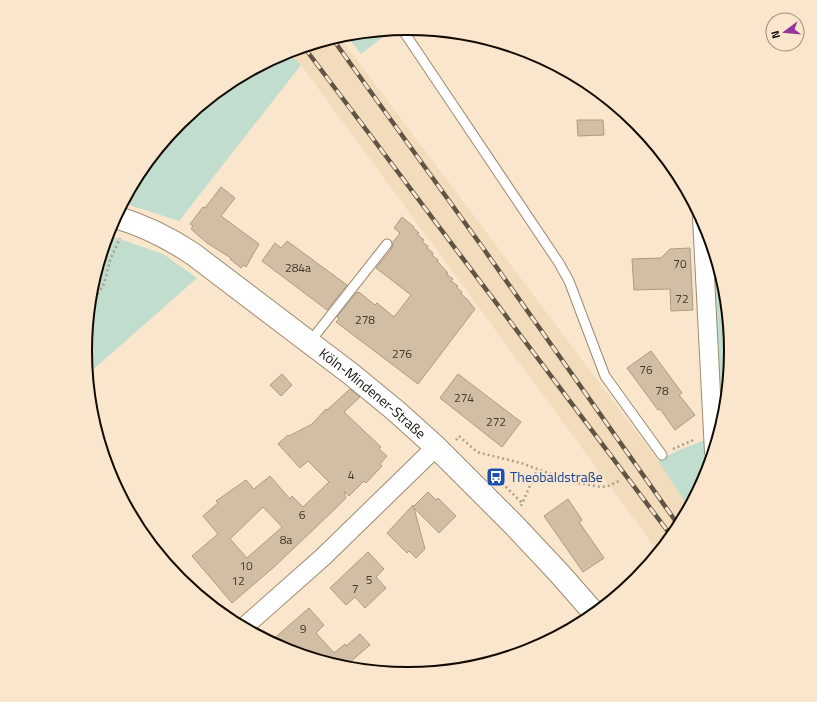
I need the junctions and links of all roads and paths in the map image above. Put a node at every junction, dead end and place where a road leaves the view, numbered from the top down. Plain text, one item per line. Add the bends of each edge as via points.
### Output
1 (406, 35) edge
2 (121, 219) edge
3 (120, 223) edge
4 (703, 237) edge
5 (387, 244) dead end
6 (98, 294) edge
7 (309, 343) junction
8 (712, 433) junction
9 (713, 438) edge
10 (436, 447) junction
11 (662, 455) joint
12 (537, 470) junction
13 (619, 481) dead end
14 (513, 524) junction
15 (591, 609) edge
16 (248, 624) edge

1 - 11 lane via 569,281 605,376
2 - 7 street, Köln-Mindener-Straße via 174,241
3 - 6 path via 104,284
4 - 8 street
5 - 7 lane
7 - 10 street, Köln-Mindener-Straße via 396,411
8 - 9 street
8 - 11 path
10 - 12 path via 453,444 459,436 478,452 521,463
10 - 14 street, Köln-Mindener-Straße
10 - 16 street via 323,556
12 - 13 path via 592,486 608,486
12 - 14 path
14 - 15 street, Köln-Mindener-Straße

